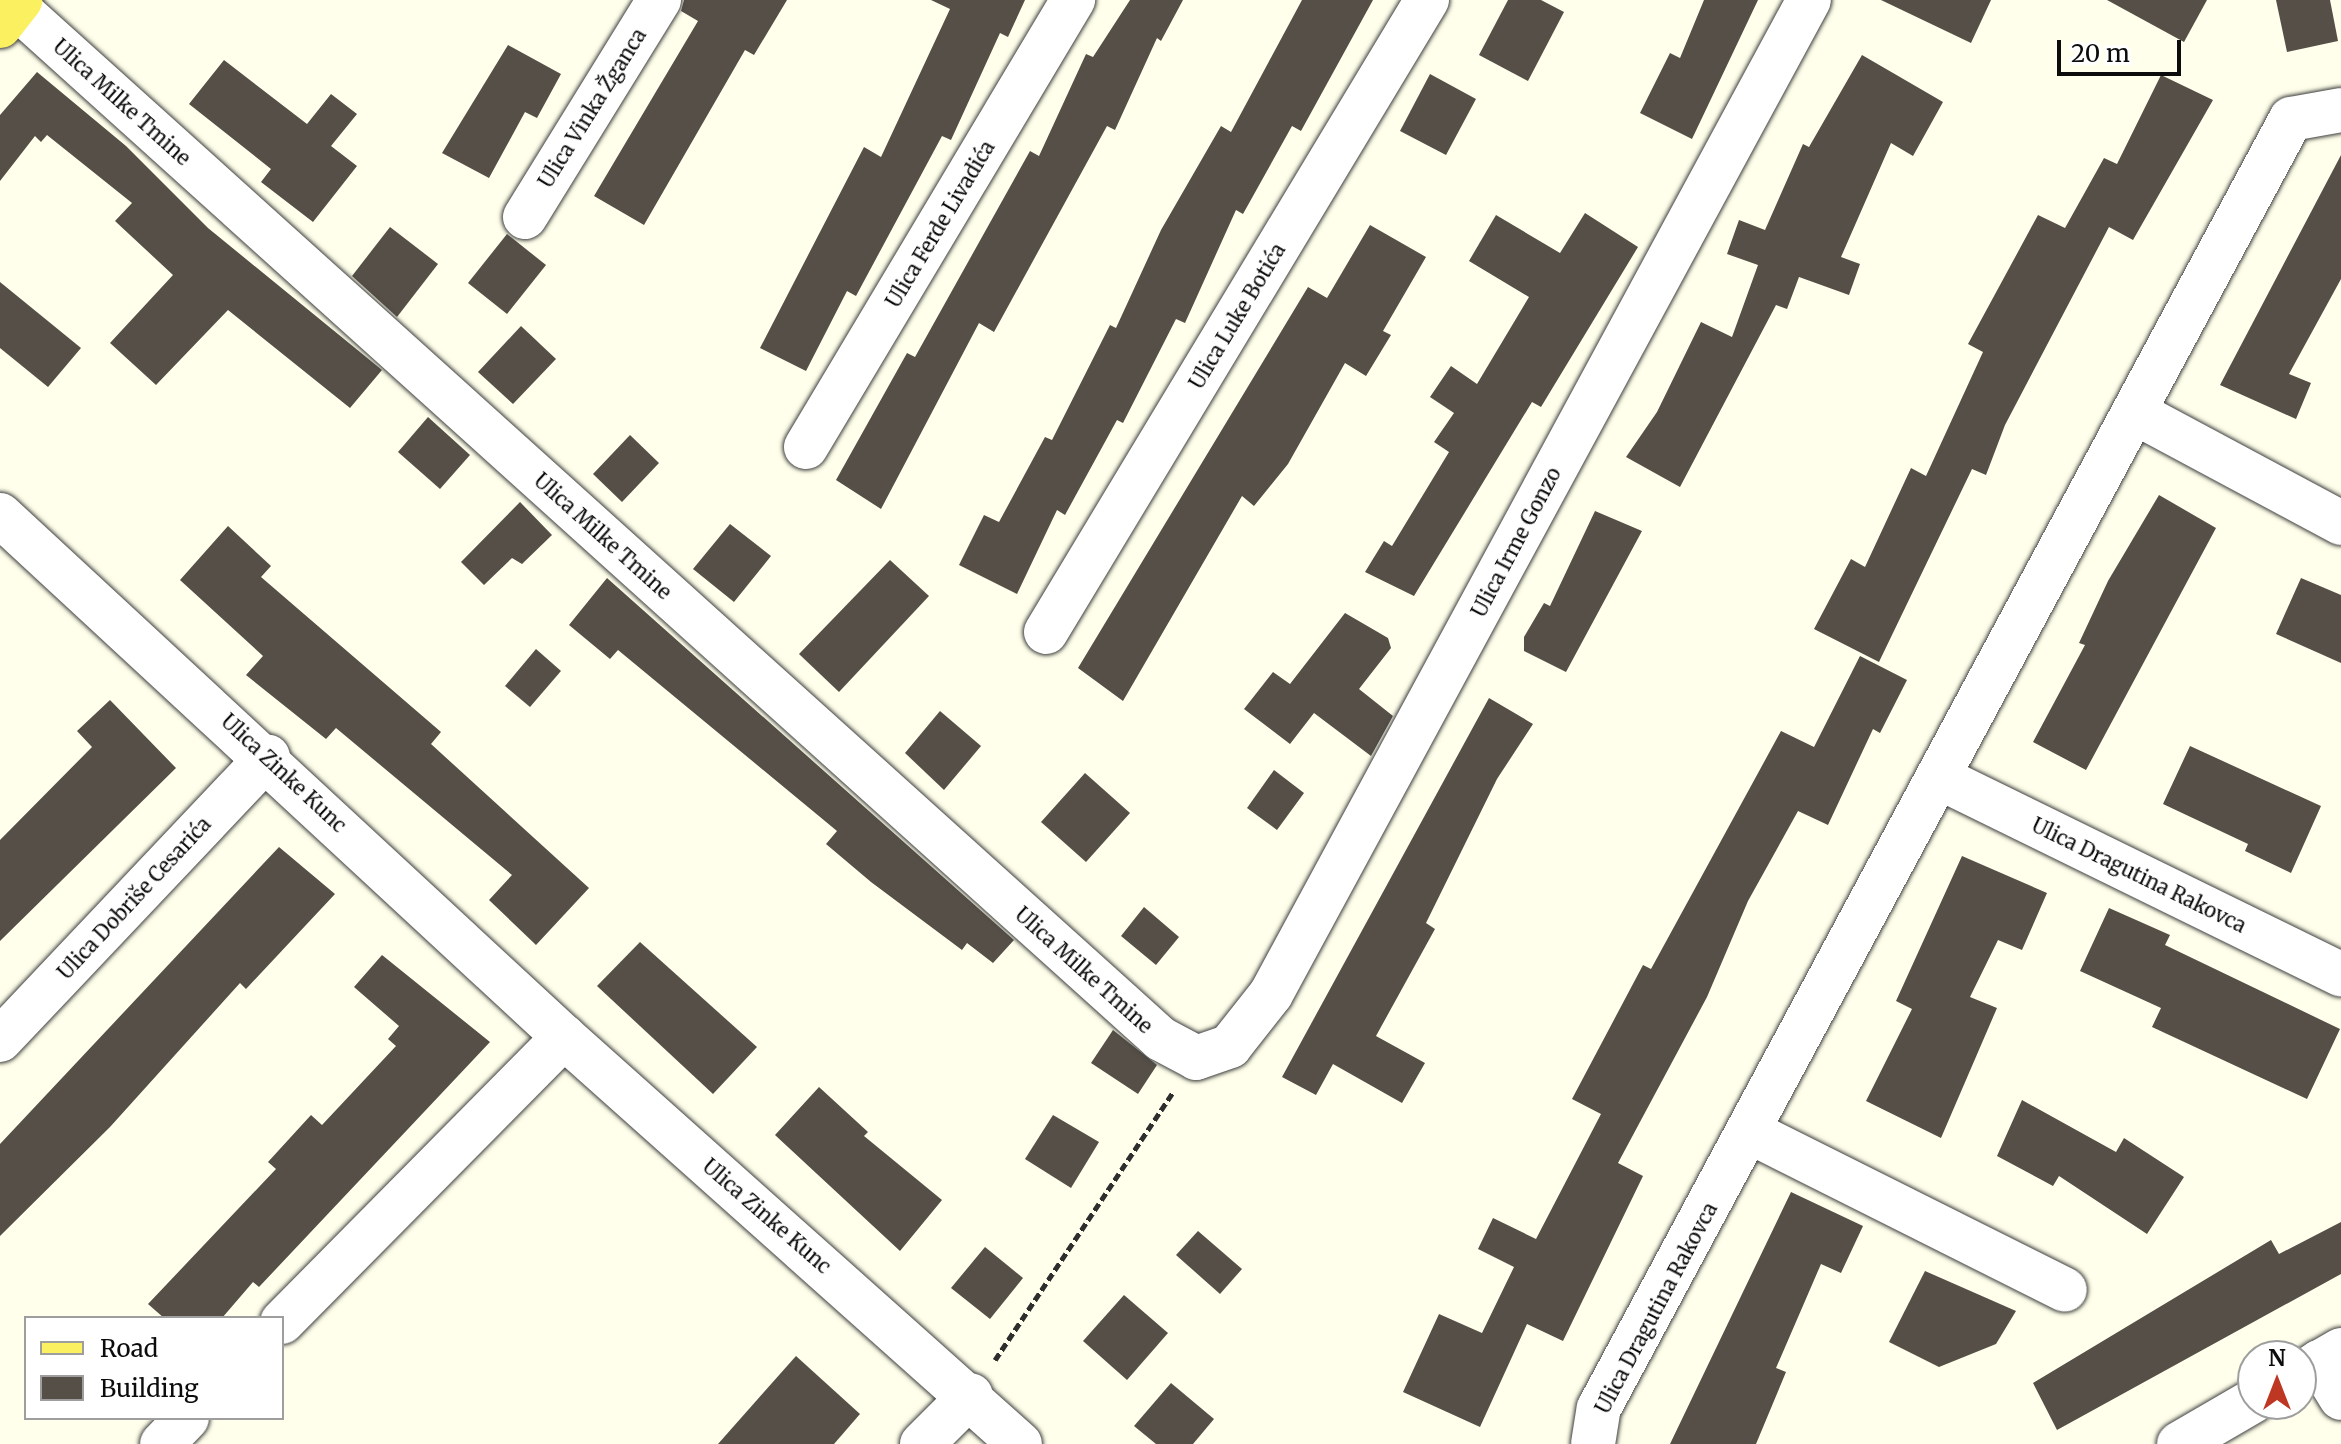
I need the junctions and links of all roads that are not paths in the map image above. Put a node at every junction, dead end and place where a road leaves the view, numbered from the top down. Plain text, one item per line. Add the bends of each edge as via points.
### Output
1 (659, 0) edge
2 (1073, 0) edge
3 (1427, 0) edge
4 (1809, 0) edge
5 (12, 11) edge
6 (2341, 110) edge
7 (525, 217) dead end
8 (2134, 412) junction
9 (806, 447) dead end
10 (0, 515) edge
11 (2341, 523) edge
12 (1046, 632) dead end
13 (268, 757) junction
14 (1938, 777) junction
15 (2341, 974) edge
16 (564, 1037) junction
17 (0, 1040) edge
18 (1196, 1058) joint
19 (1750, 1132) junction
20 (2065, 1290) dead end
21 (284, 1320) edge
22 (971, 1395) junction
23 (2237, 1410) edge
24 (185, 1420) edge
25 (162, 1444) edge
26 (922, 1444) edge
27 (1020, 1444) edge
28 (1593, 1444) edge
29 (2179, 1444) edge

1 - 7 street, Ulica Vinka Žganca
2 - 9 street, Ulica Ferde Livadića
3 - 12 street, Ulica Luke Botića
4 - 18 street, Ulica Irme Gonzo via 1271,994 1230,1046
5 - 18 street, Ulica Milke Tmine via 1161,1039
6 - 8 street, Ulica Dragutina Rakovca via 2291,119
8 - 11 street
8 - 14 street, Ulica Dragutina Rakovca
10 - 13 street, Ulica Zinke Kunc
13 - 16 street, Ulica Zinke Kunc
13 - 17 street, Ulica Dobriše Cesarića
14 - 15 street, Ulica Dragutina Rakovca
14 - 19 street, Ulica Dragutina Rakovca
16 - 21 street
16 - 22 street, Ulica Zinke Kunc
19 - 20 street
19 - 28 street, Ulica Dragutina Rakovca via 1599,1408
22 - 26 street
22 - 27 street, Ulica Zinke Kunc
23 - 29 street
24 - 25 street

